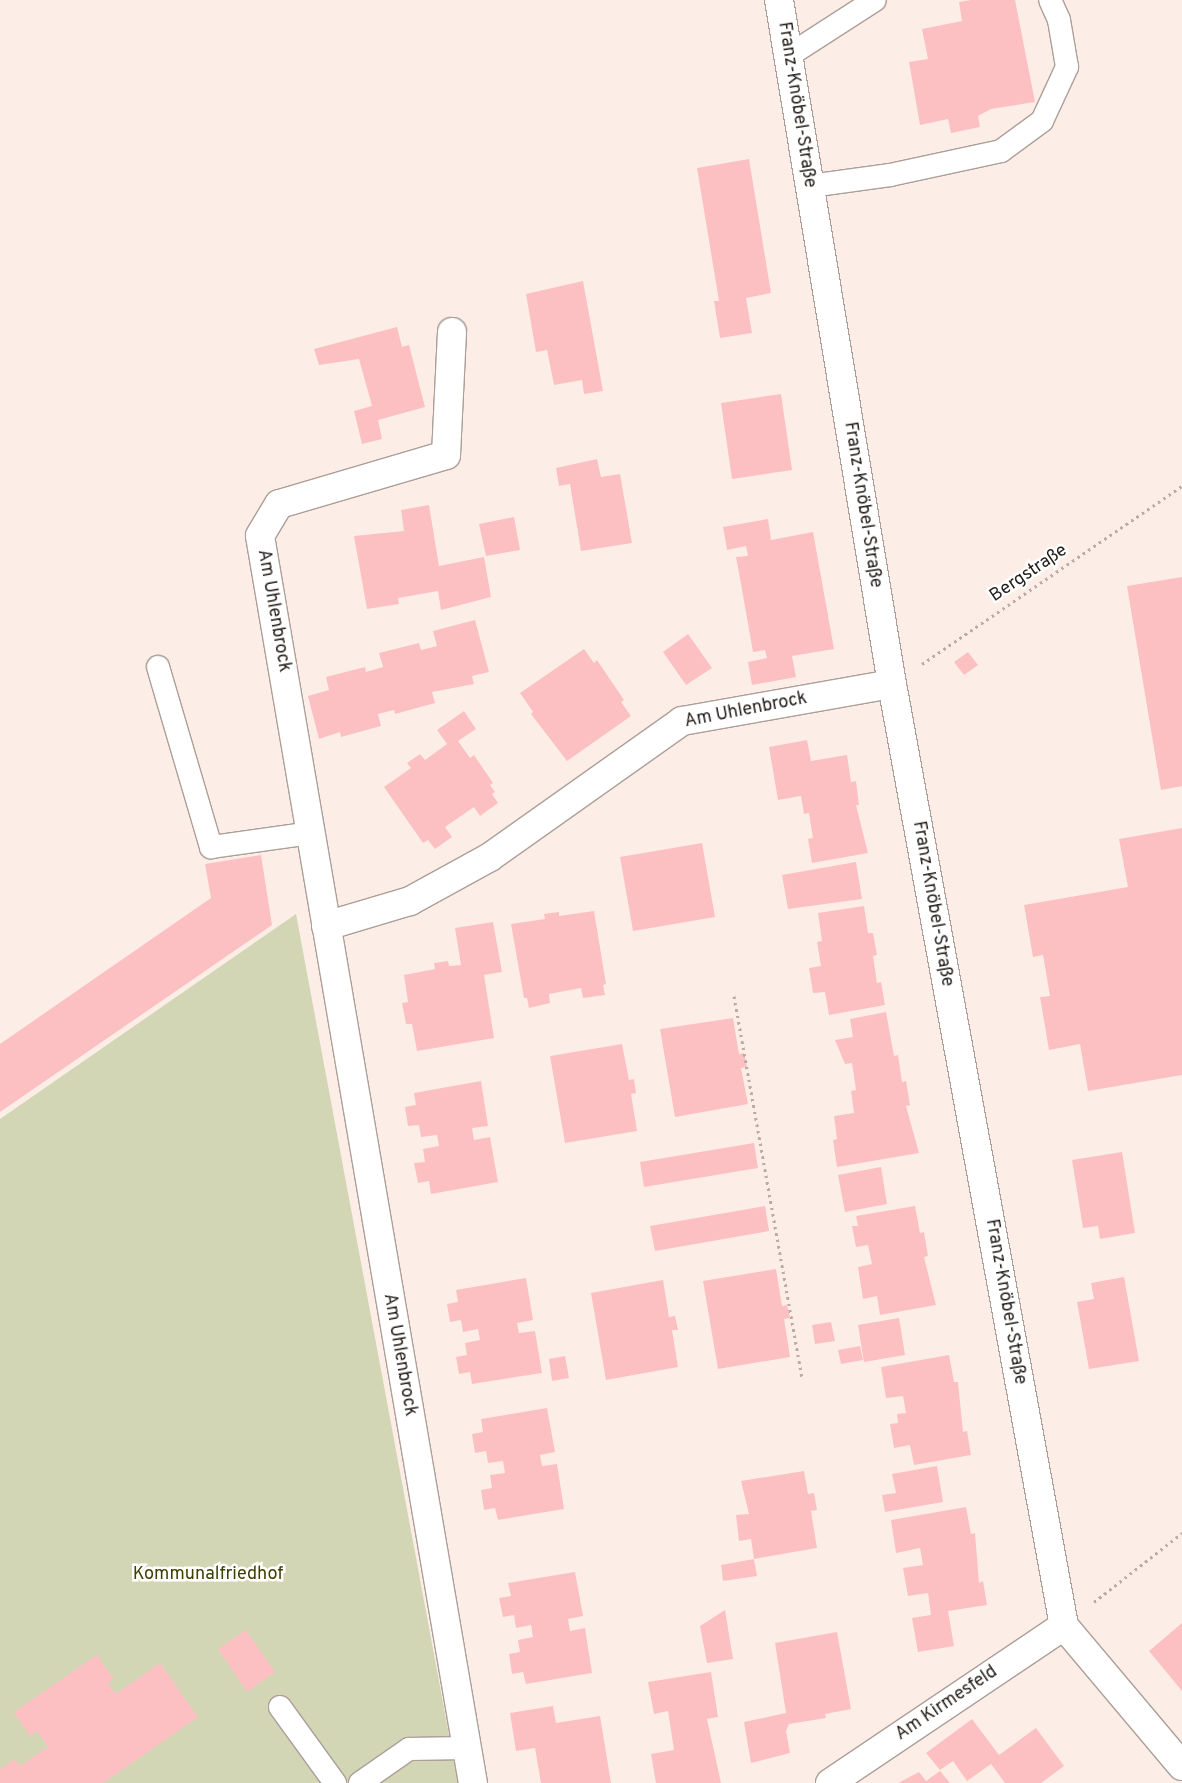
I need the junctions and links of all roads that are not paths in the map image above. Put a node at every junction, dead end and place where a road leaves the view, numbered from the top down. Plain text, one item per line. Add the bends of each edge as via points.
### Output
1 (779, 0) edge
2 (875, 0) edge
3 (1050, 0) edge
4 (788, 56) junction
5 (810, 186) junction
6 (452, 332) dead end
7 (158, 667) dead end
8 (892, 684) junction
9 (310, 833) junction
10 (326, 926) junction
11 (1064, 1626) junction
12 (280, 1707) dead end
13 (466, 1748) junction
14 (1182, 1766) edge
15 (335, 1783) edge
16 (360, 1783) edge
17 (473, 1783) edge
18 (830, 1783) edge

1 - 4 street, Franz-Knöbel-Straße
2 - 4 lane
3 - 5 lane via 1059,20 1067,68 1042,121 1001,151 890,175
4 - 5 street, Franz-Knöbel-Straße
5 - 8 street, Franz-Knöbel-Straße
6 - 9 street, Am Uhlenbrock via 446,454 279,504 260,536
7 - 9 lane via 211,847
8 - 10 street, Am Uhlenbrock via 682,721 490,857 410,901
8 - 11 street, Franz-Knöbel-Straße
9 - 10 street, Am Uhlenbrock
10 - 13 street, Am Uhlenbrock
11 - 14 street, Franz-Knöbel-Straße
11 - 18 street, Am Kirmesfeld
12 - 15 lane
13 - 16 lane via 410,1749
13 - 17 street, Am Uhlenbrock

